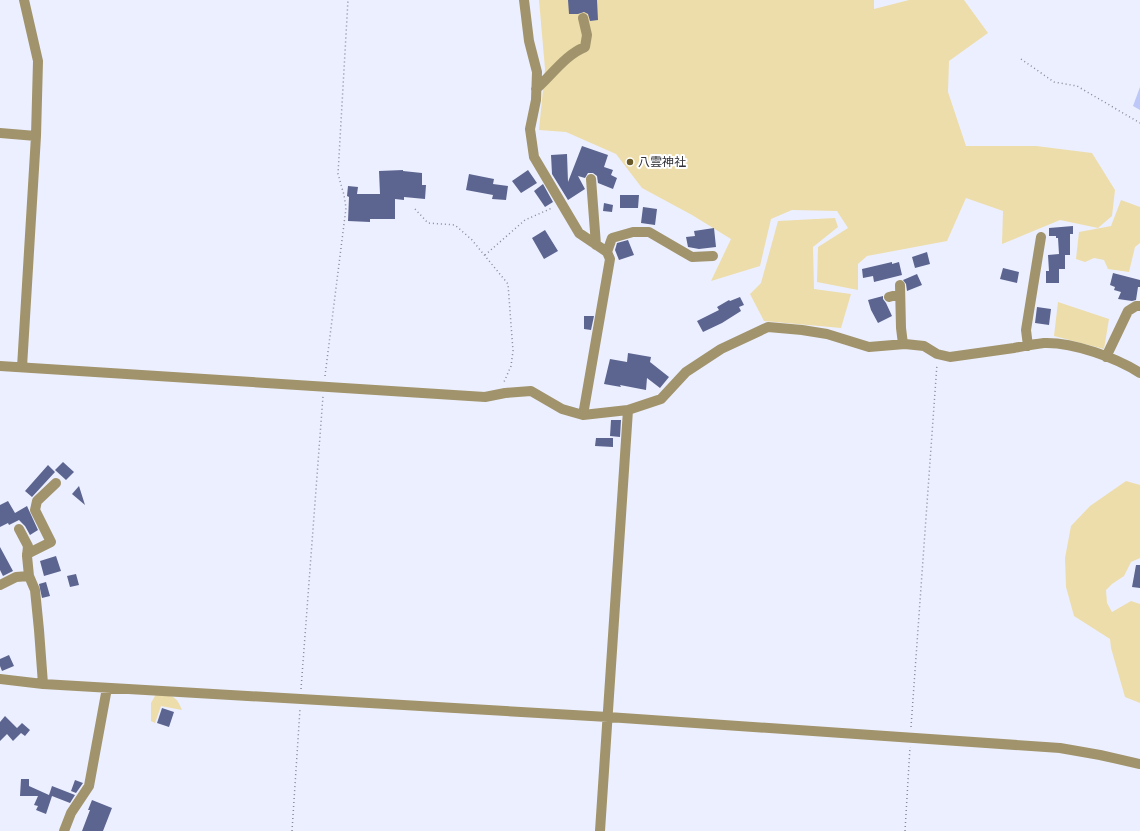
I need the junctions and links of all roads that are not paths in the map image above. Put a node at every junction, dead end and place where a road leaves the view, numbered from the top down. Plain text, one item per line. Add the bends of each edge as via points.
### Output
1 (24, 0) edge
2 (524, 0) edge
3 (583, 18) dead end
4 (536, 89) junction
5 (0, 134) edge
6 (36, 136) junction
7 (591, 179) dead end
8 (1040, 237) dead end
9 (596, 245) junction
10 (607, 252) junction
11 (713, 256) dead end
12 (889, 297) dead end
13 (1140, 306) edge
14 (903, 344) junction
15 (1028, 346) junction
16 (1106, 356) junction
17 (0, 366) edge
18 (22, 367) junction
19 (1140, 374) edge
20 (628, 410) junction
21 (583, 415) junction
22 (56, 483) dead end
23 (19, 529) dead end
24 (27, 554) junction
25 (28, 576) junction
26 (0, 585) edge
27 (0, 680) edge
28 (43, 684) junction
29 (107, 688) junction
30 (608, 717) junction
31 (1140, 764) edge
32 (64, 831) edge
33 (600, 831) edge

1 - 6 street via 38,61
2 - 4 street via 529,41 537,72
3 - 4 street via 585,46 564,60
4 - 9 street via 530,129 534,157 578,233
5 - 6 street
6 - 18 street
7 - 9 street
8 - 15 street via 1026,330
9 - 10 street
10 - 11 street via 612,238 633,232 649,232 692,258
10 - 21 street via 610,259
12 - 14 street via 900,289
13 - 16 street via 1128,311
14 - 15 street via 924,346 937,354 950,357
14 - 20 street via 869,347 827,334 768,327 721,349 686,372 661,399
15 - 16 street via 1045,343 1073,346
16 - 19 street
17 - 18 street
18 - 21 street via 484,397 531,391 562,409
20 - 21 street
20 - 30 street
22 - 24 street via 37,501 35,510 51,542
23 - 24 street via 28,546
24 - 25 street
25 - 26 street via 16,577
25 - 28 street via 35,590
27 - 28 street
28 - 29 street
29 - 30 street
29 - 32 street via 89,786 71,813
30 - 31 street via 1060,748
30 - 33 street

